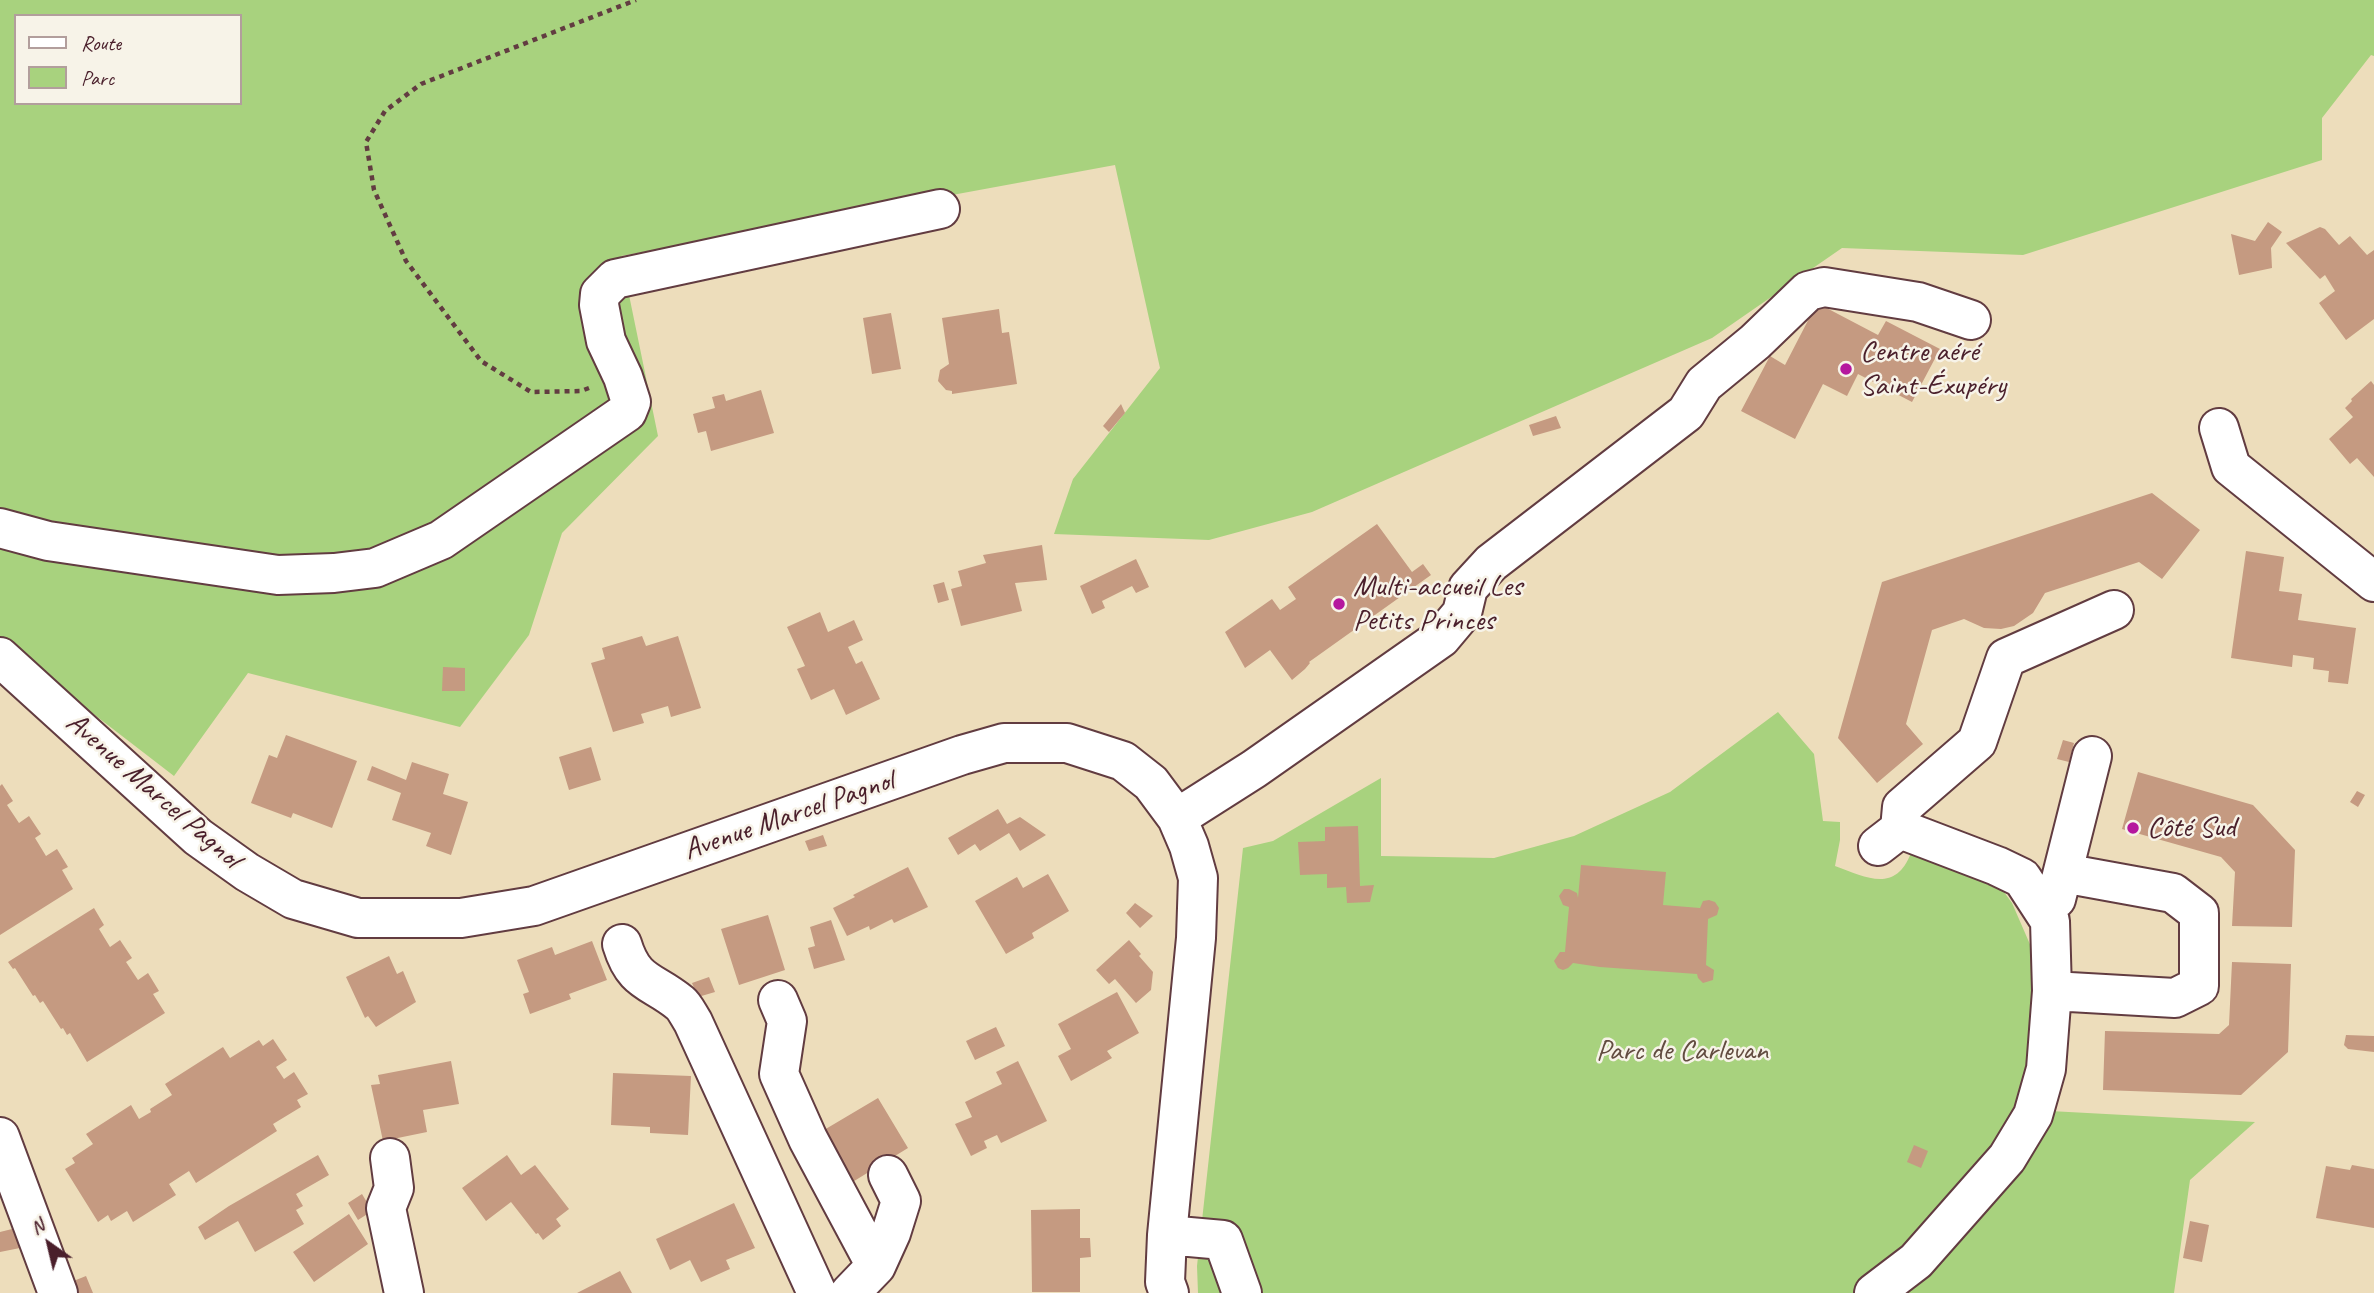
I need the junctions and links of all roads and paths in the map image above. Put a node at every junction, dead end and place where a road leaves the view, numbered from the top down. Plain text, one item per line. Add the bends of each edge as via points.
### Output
1 (636, 0) edge
2 (940, 209) dead end
3 (1971, 320) dead end
4 (623, 377) junction
5 (2219, 428) dead end
6 (0, 528) edge
7 (2374, 582) edge
8 (2114, 610) dead end
9 (0, 657) edge
10 (2092, 756) dead end
11 (1177, 818) junction
12 (2063, 873) junction
13 (2050, 921) junction
14 (622, 944) dead end
15 (2052, 991) junction
16 (778, 1000) dead end
17 (0, 1137) edge
18 (390, 1158) dead end
19 (888, 1175) dead end
20 (1167, 1235) junction
21 (863, 1280) edge
22 (1165, 1289) edge
23 (58, 1293) edge
24 (404, 1293) edge
25 (817, 1293) edge
26 (1242, 1293) edge
27 (1874, 1293) edge

1 - 4 path via 421,84 385,111 366,142 374,190 406,261 481,361 531,391 581,391
2 - 4 street via 615,279 600,294 599,305 606,341
3 - 11 street via 1917,302 1824,287 1808,291 1704,383 1686,413 1491,563 1468,588 1462,613 1436,642
4 - 6 street via 631,402 627,412 441,540 375,568 278,575 48,541
5 - 7 street via 2231,467
8 - 13 street via 2006,658 1978,742 1902,807 1889,837 1997,866 2022,878
9 - 11 street, Avenue Marcel Pagnol via 198,837 293,899 358,918 461,918 534,906 1004,743 1067,743 1123,761 1151,783
10 - 12 street
11 - 20 street, Avenue Marcel Pagnol via 1198,878
12 - 13 street
12 - 15 street via 2173,893 2199,913 2199,986 2175,998
13 - 15 street
14 - 25 street via 628,964 644,981 681,1004 693,1021
15 - 27 street via 2046,1069 2033,1115 2007,1158 1916,1261
16 - 21 street via 787,1021 779,1074
17 - 23 street
18 - 24 street via 394,1188 386,1209
19 - 21 street via 901,1201 891,1233
20 - 22 street, Avenue Marcel Pagnol
20 - 26 street via 1223,1240

